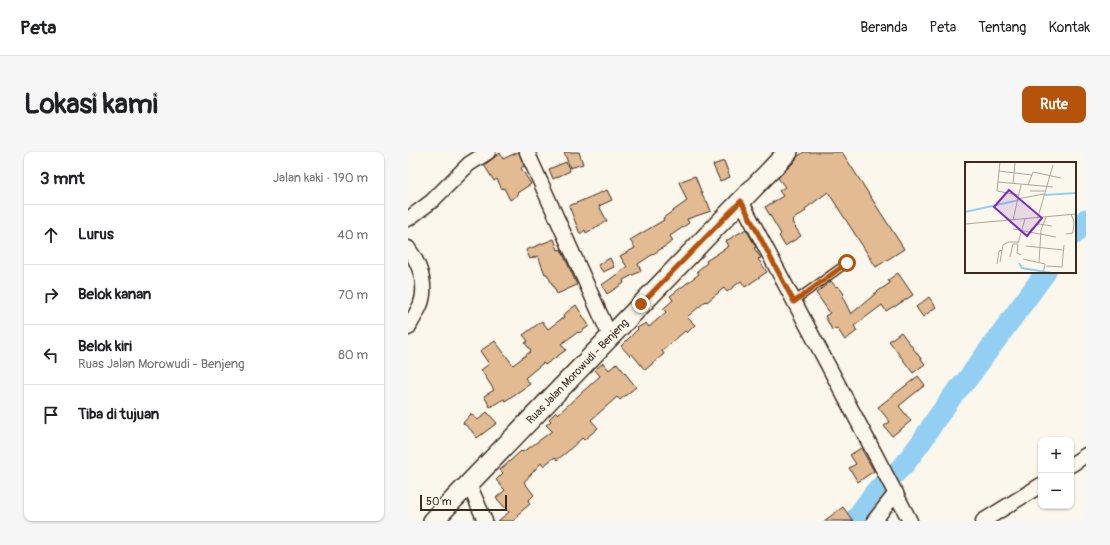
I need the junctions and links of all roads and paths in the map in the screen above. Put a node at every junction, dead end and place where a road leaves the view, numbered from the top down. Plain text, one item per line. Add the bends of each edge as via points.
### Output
1 (488, 152) edge
2 (527, 152) edge
3 (788, 152) edge
4 (741, 201) junction
5 (408, 219) edge
6 (408, 248) edge
7 (847, 263) dead end
8 (794, 302) junction
9 (408, 328) edge
10 (610, 336) junction
11 (1086, 455) edge
12 (1074, 463) edge
13 (469, 484) junction
14 (1038, 487) edge
15 (896, 493) junction
16 (433, 521) edge
17 (486, 521) edge
18 (874, 521) edge
19 (910, 521) edge
20 (983, 521) edge

1 - 5 street via 469,164 432,201
2 - 10 street
3 - 4 main road, Ruas Jalan Morowudi - Benjeng
4 - 8 street
4 - 10 main road, Ruas Jalan Morowudi - Benjeng
6 - 9 street via 420,270 423,287 420,305
7 - 8 lane
8 - 15 street
10 - 13 main road, Ruas Jalan Morowudi - Benjeng
11 - 12 street
13 - 16 main road, Ruas Jalan Morowudi - Benjeng
13 - 17 street
14 - 20 street
15 - 18 street
15 - 19 street

